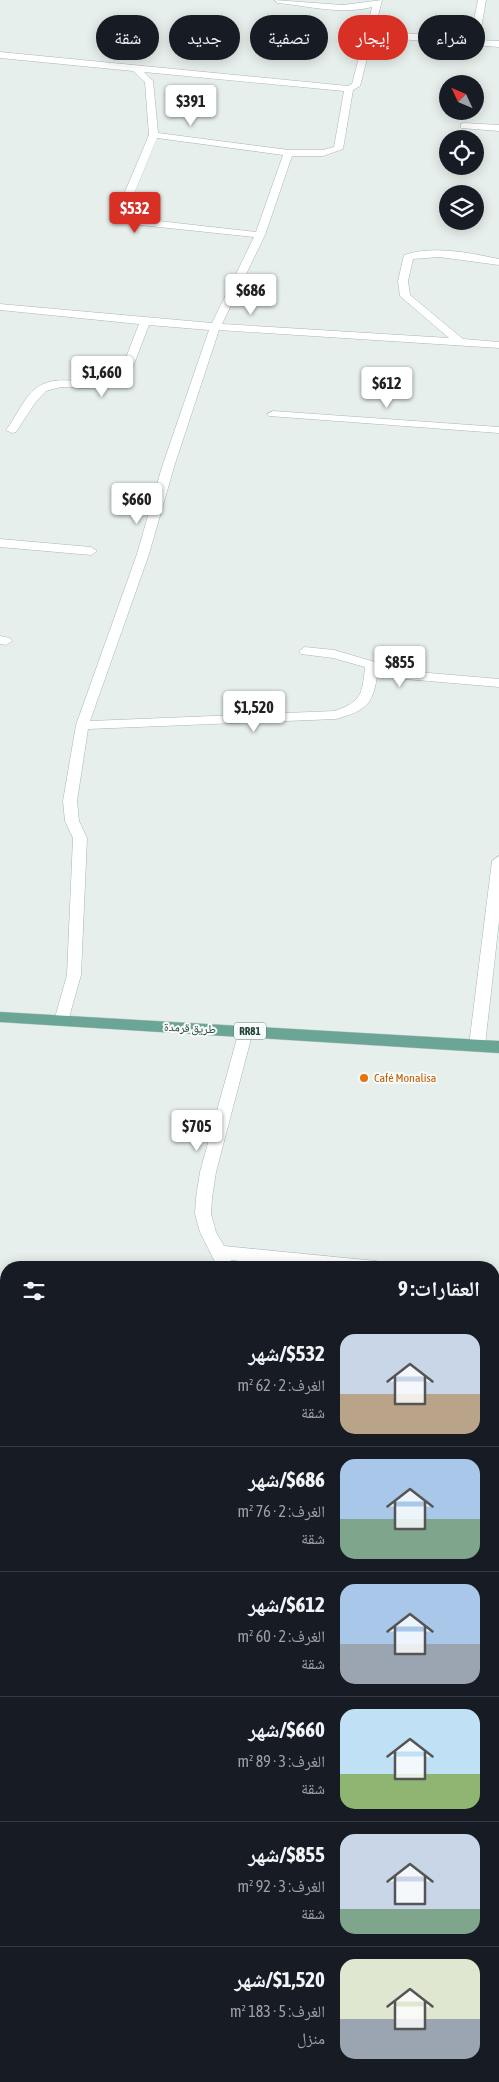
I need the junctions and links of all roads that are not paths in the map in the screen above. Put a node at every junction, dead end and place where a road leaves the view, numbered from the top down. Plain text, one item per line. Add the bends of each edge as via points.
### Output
1 (278, 0) edge
2 (482, 0) edge
3 (377, 1) edge
4 (350, 7) junction
5 (371, 15) edge
6 (374, 15) edge
7 (479, 15) edge
8 (485, 43) edge
9 (499, 44) edge
10 (0, 55) edge
11 (362, 60) edge
12 (135, 68) junction
13 (349, 89) junction
14 (464, 126) dead end
15 (499, 128) edge
16 (154, 135) junction
17 (289, 153) junction
18 (260, 235) junction
19 (499, 262) edge
20 (0, 307) edge
21 (144, 322) junction
22 (215, 327) junction
23 (459, 341) junction
24 (499, 345) edge
25 (273, 414) dead end
26 (12, 430) dead end
27 (499, 430) edge
28 (0, 543) edge
29 (91, 551) dead end
30 (305, 651) dead end
31 (372, 665) junction
32 (499, 683) edge
33 (82, 725) junction
34 (499, 861) edge
35 (0, 1017) edge
36 (61, 1021) junction
37 (246, 1031) junction
38 (477, 1045) junction
39 (499, 1046) edge
40 (220, 1252) junction
41 (224, 1261) edge
42 (308, 1261) edge

1 - 4 street
2 - 7 street
3 - 4 street
3 - 6 street
4 - 5 street
8 - 9 street
10 - 12 street
11 - 13 street via 356,86
12 - 13 street
12 - 16 street via 148,81
13 - 17 street via 338,150
14 - 15 street
16 - 17 street
16 - 18 street via 124,206 124,215 129,220
17 - 18 street
18 - 22 street
19 - 23 street via 428,254 408,257 403,281 405,296
20 - 21 street
21 - 22 street
21 - 26 street via 123,380 109,386 53,385 40,389
22 - 23 street
22 - 33 street via 143,554
23 - 24 street
25 - 27 street
28 - 29 street
30 - 31 street via 334,654
31 - 32 street via 405,675
31 - 33 street via 368,696 355,708 336,715
33 - 36 street via 70,801 72,821 80,838 74,975
34 - 38 street
35 - 36 main road, طريق قرمدة / RR81
36 - 37 main road, طريق قرمدة / RR81
37 - 38 main road, طريق قرمدة / RR81
37 - 40 street via 204,1198 203,1214 208,1232
38 - 39 main road, طريق قرمدة / RR81
40 - 41 street
40 - 42 street

